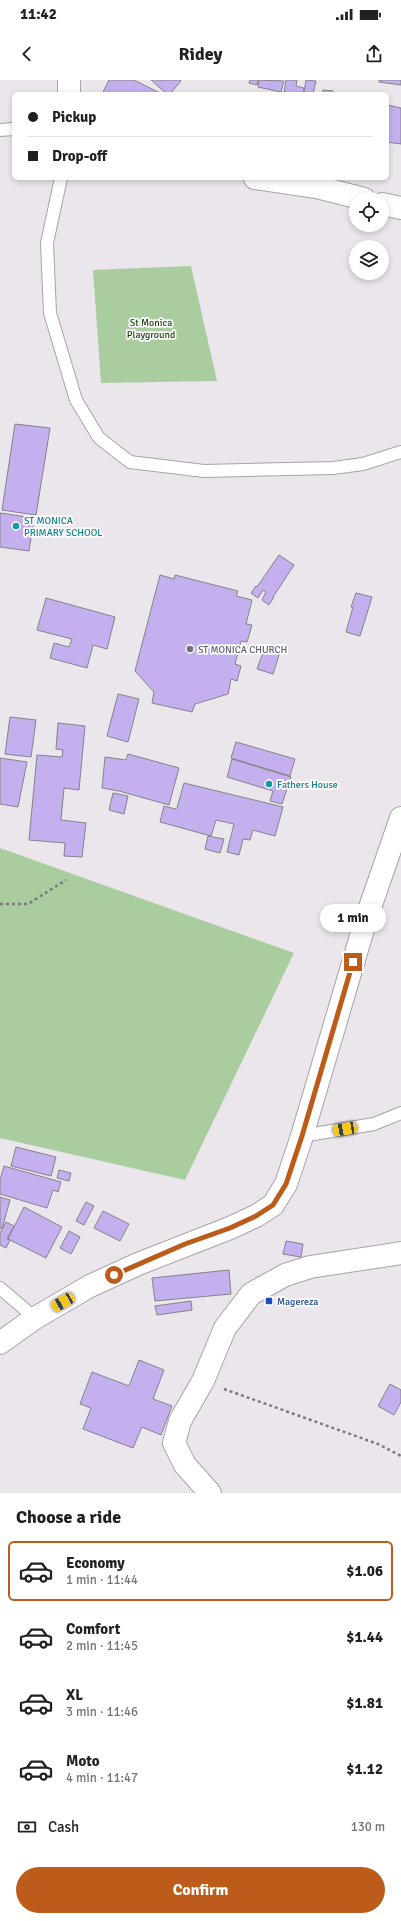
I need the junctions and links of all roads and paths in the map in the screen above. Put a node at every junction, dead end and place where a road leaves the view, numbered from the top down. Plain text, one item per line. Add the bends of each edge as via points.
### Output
1 (69, 80) edge
2 (69, 92) edge
3 (12, 129) edge
4 (0, 130) edge
5 (61, 180) edge
6 (269, 180) edge
7 (349, 195) edge
8 (389, 205) edge
9 (401, 208) edge
10 (401, 452) edge
11 (401, 818) edge
12 (66, 880) dead end
13 (0, 904) edge
14 (401, 1113) edge
15 (302, 1136) junction
16 (401, 1253) edge
17 (0, 1288) edge
18 (36, 1318) junction
19 (0, 1343) edge
20 (203, 1381) junction
21 (401, 1456) edge
22 (210, 1493) edge

1 - 2 street
3 - 4 lane
5 - 10 lane via 47,243 50,313 76,400 99,438 130,462 204,471 333,468 363,464
6 - 7 street
8 - 9 street
11 - 15 street via 366,919
12 - 13 path via 28,904
14 - 15 lane via 374,1124
15 - 18 street via 286,1184 273,1205 236,1225 117,1273
16 - 20 street via 310,1267 285,1275 251,1294 225,1328
17 - 18 lane
18 - 19 street
20 - 21 path via 378,1444
20 - 22 street via 180,1421 174,1443 185,1465

